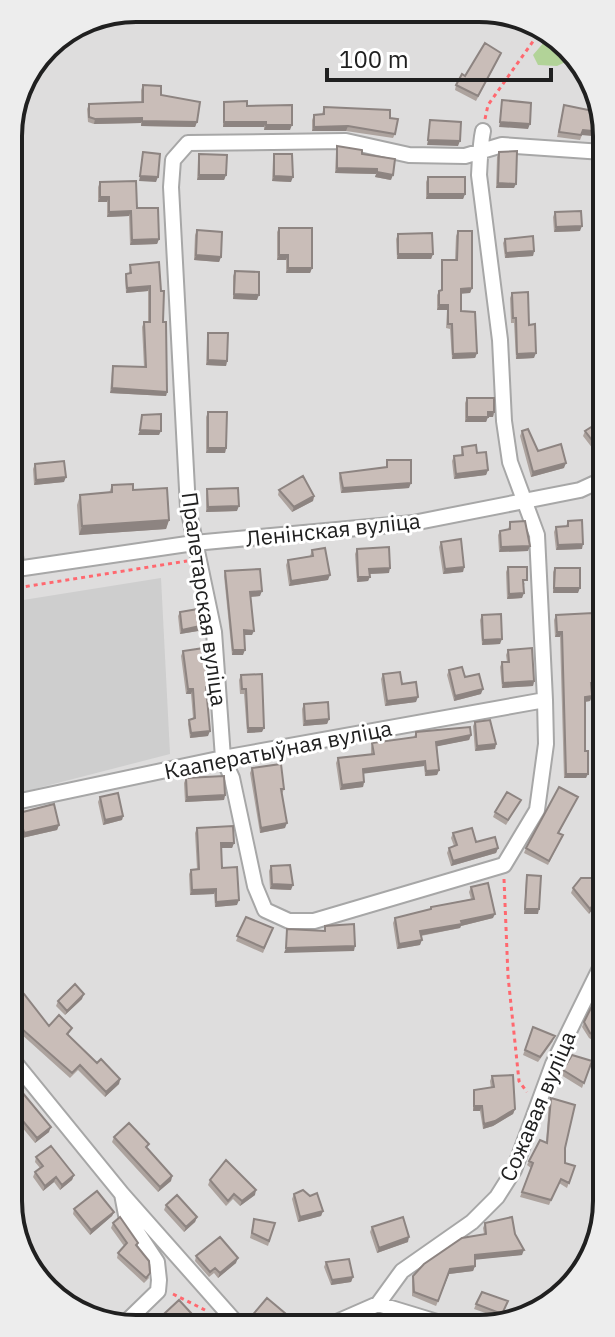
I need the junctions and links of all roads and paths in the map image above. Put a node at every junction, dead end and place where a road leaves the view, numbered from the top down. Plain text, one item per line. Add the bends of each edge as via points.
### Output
1 (535, 38) edge
2 (483, 131) joint
3 (593, 151) edge
4 (480, 152) junction
5 (593, 484) edge
6 (593, 489) edge
7 (580, 490) junction
8 (523, 502) junction
9 (194, 543) junction
10 (198, 559) junction
11 (22, 568) edge
12 (22, 587) edge
13 (545, 700) junction
14 (223, 758) junction
15 (22, 801) edge
16 (504, 865) junction
17 (593, 982) edge
18 (22, 1071) edge
19 (536, 1104) junction
20 (122, 1194) junction
21 (158, 1291) junction
22 (378, 1304) junction
23 (214, 1314) dead end
24 (134, 1315) edge
25 (229, 1315) edge
26 (353, 1315) edge
27 (414, 1315) edge

1 - 2 path via 488,105
2 - 4 street
3 - 4 street via 502,145
4 - 8 street via 504,421
4 - 9 street, Пралетарская вуліца via 409,155 346,141 188,143 173,160 188,508
5 - 7 street, Ленінская вуліца
6 - 7 street
7 - 8 street, Ленінская вуліца
8 - 9 street, Ленінская вуліца via 413,523
8 - 13 street via 537,535
9 - 10 street, Пралетарская вуліца
9 - 11 street, Ленінская вуліца
10 - 12 path
10 - 14 street, Пралетарская вуліца via 214,632
13 - 14 street, Кааператыўная вуліца
13 - 16 street via 546,744 537,810
14 - 15 street, Кааператыўная вуліца
14 - 16 street, Пралетарская вуліца via 255,886 265,910 289,921 314,921
16 - 19 path via 519,1081
17 - 19 street, Сожавая вуліца
18 - 20 street
19 - 22 street, Сожавая вуліца via 514,1170 497,1197 472,1222 402,1271
20 - 21 street via 126,1215 157,1262
20 - 25 street
21 - 23 path via 179,1295
21 - 24 street
22 - 26 street
22 - 27 street

